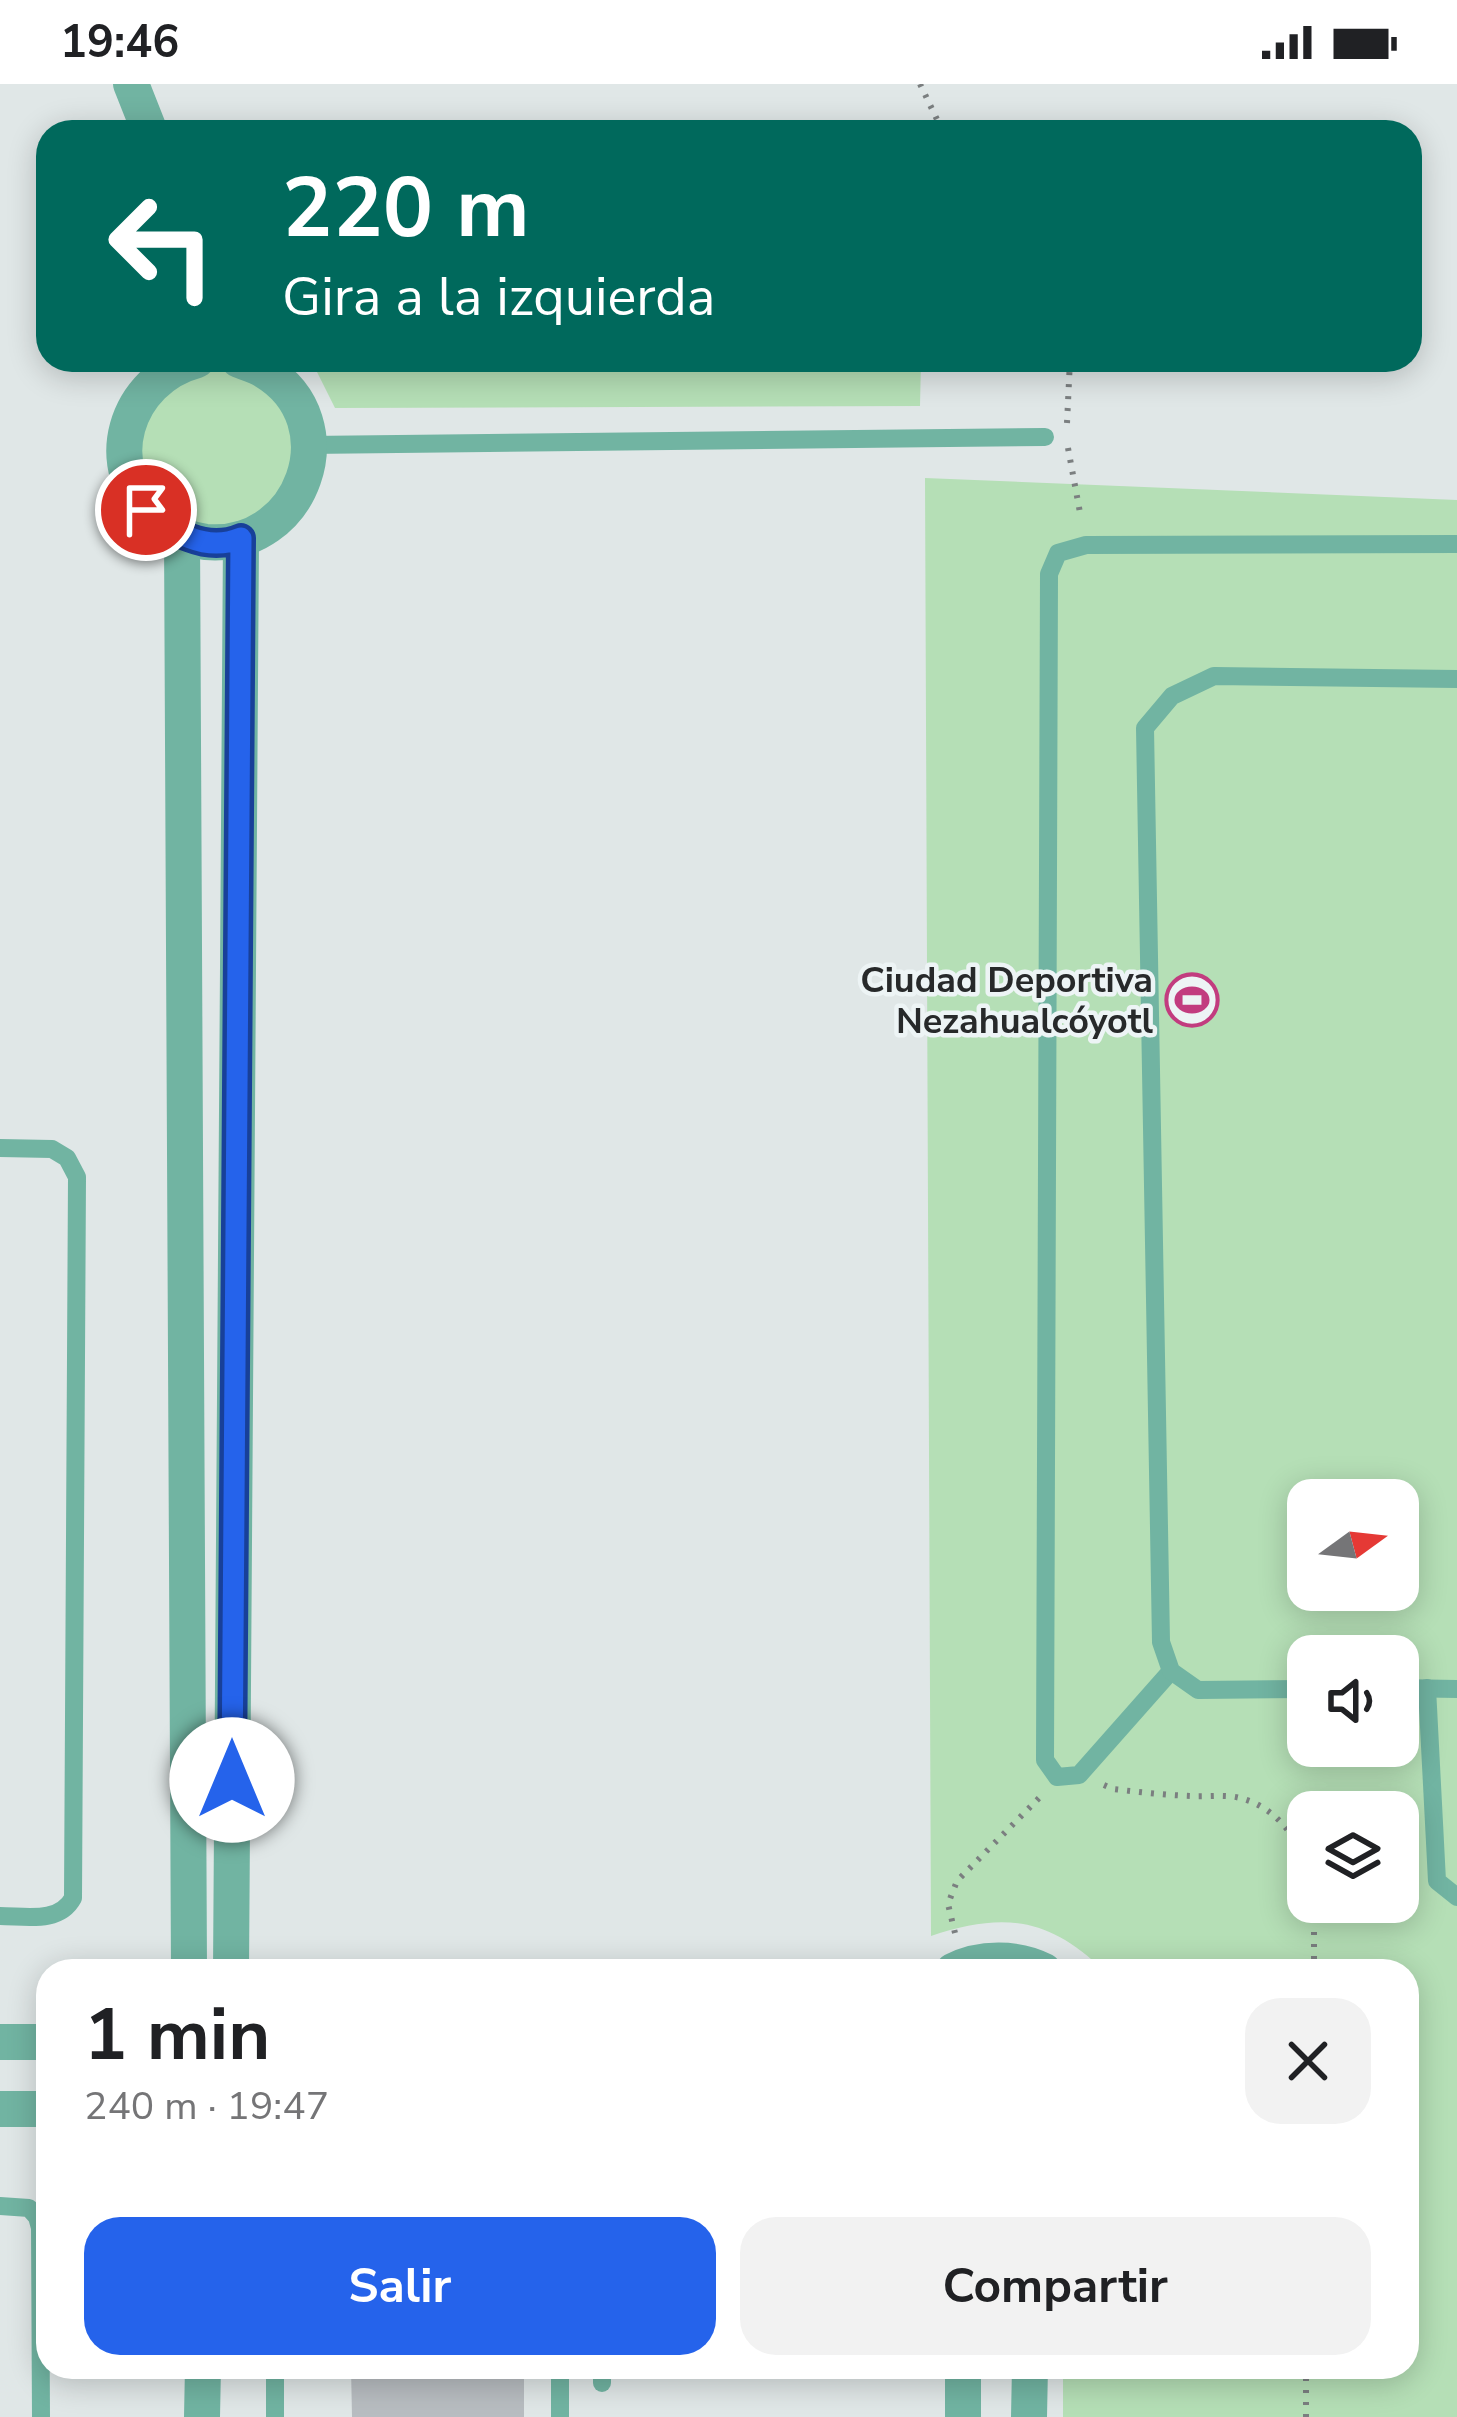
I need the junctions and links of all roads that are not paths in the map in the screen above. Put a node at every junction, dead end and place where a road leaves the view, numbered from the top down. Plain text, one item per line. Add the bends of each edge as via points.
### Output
1 (131, 84) edge
2 (145, 120) edge
3 (168, 372) edge
4 (267, 372) edge
5 (1045, 437) dead end
6 (308, 445) junction
7 (182, 535) junction
8 (241, 538) junction
9 (1457, 544) edge
10 (1457, 680) edge
11 (0, 1148) edge
12 (1171, 1671) junction
13 (1419, 1688) edge
14 (1427, 1688) junction
15 (1287, 1689) edge
16 (1457, 1689) edge
17 (1457, 1897) edge
18 (0, 1916) edge
19 (189, 1959) edge
20 (231, 1959) edge
21 (0, 2042) edge
22 (36, 2042) edge
23 (0, 2109) edge
24 (36, 2109) edge
25 (0, 2206) edge
26 (36, 2216) edge
27 (41, 2379) edge
28 (203, 2379) edge
29 (275, 2379) edge
30 (560, 2379) edge
31 (963, 2379) edge
32 (1030, 2379) edge
33 (41, 2417) edge
34 (202, 2417) edge
35 (275, 2417) edge
36 (560, 2417) edge
37 (963, 2417) edge
38 (1029, 2417) edge

1 - 2 street
3 - 7 street via 139,400 124,454 146,510
4 - 6 street via 290,393
5 - 6 lane
6 - 8 street via 303,484 286,511
7 - 8 street via 200,542
7 - 19 street
8 - 20 street
9 - 12 lane via 1086,545 1058,554 1048,574 1045,1760 1057,1778 1079,1775
10 - 12 lane via 1214,676 1172,696 1145,728 1161,1642
11 - 18 lane via 52,1149 77,1177 73,1898 47,1916
12 - 15 lane via 1198,1690
13 - 14 lane
14 - 16 lane
14 - 17 lane via 1437,1881
21 - 22 street
23 - 24 street
25 - 26 lane
27 - 33 lane
28 - 34 street
29 - 35 lane
30 - 36 lane
31 - 37 street
32 - 38 street

